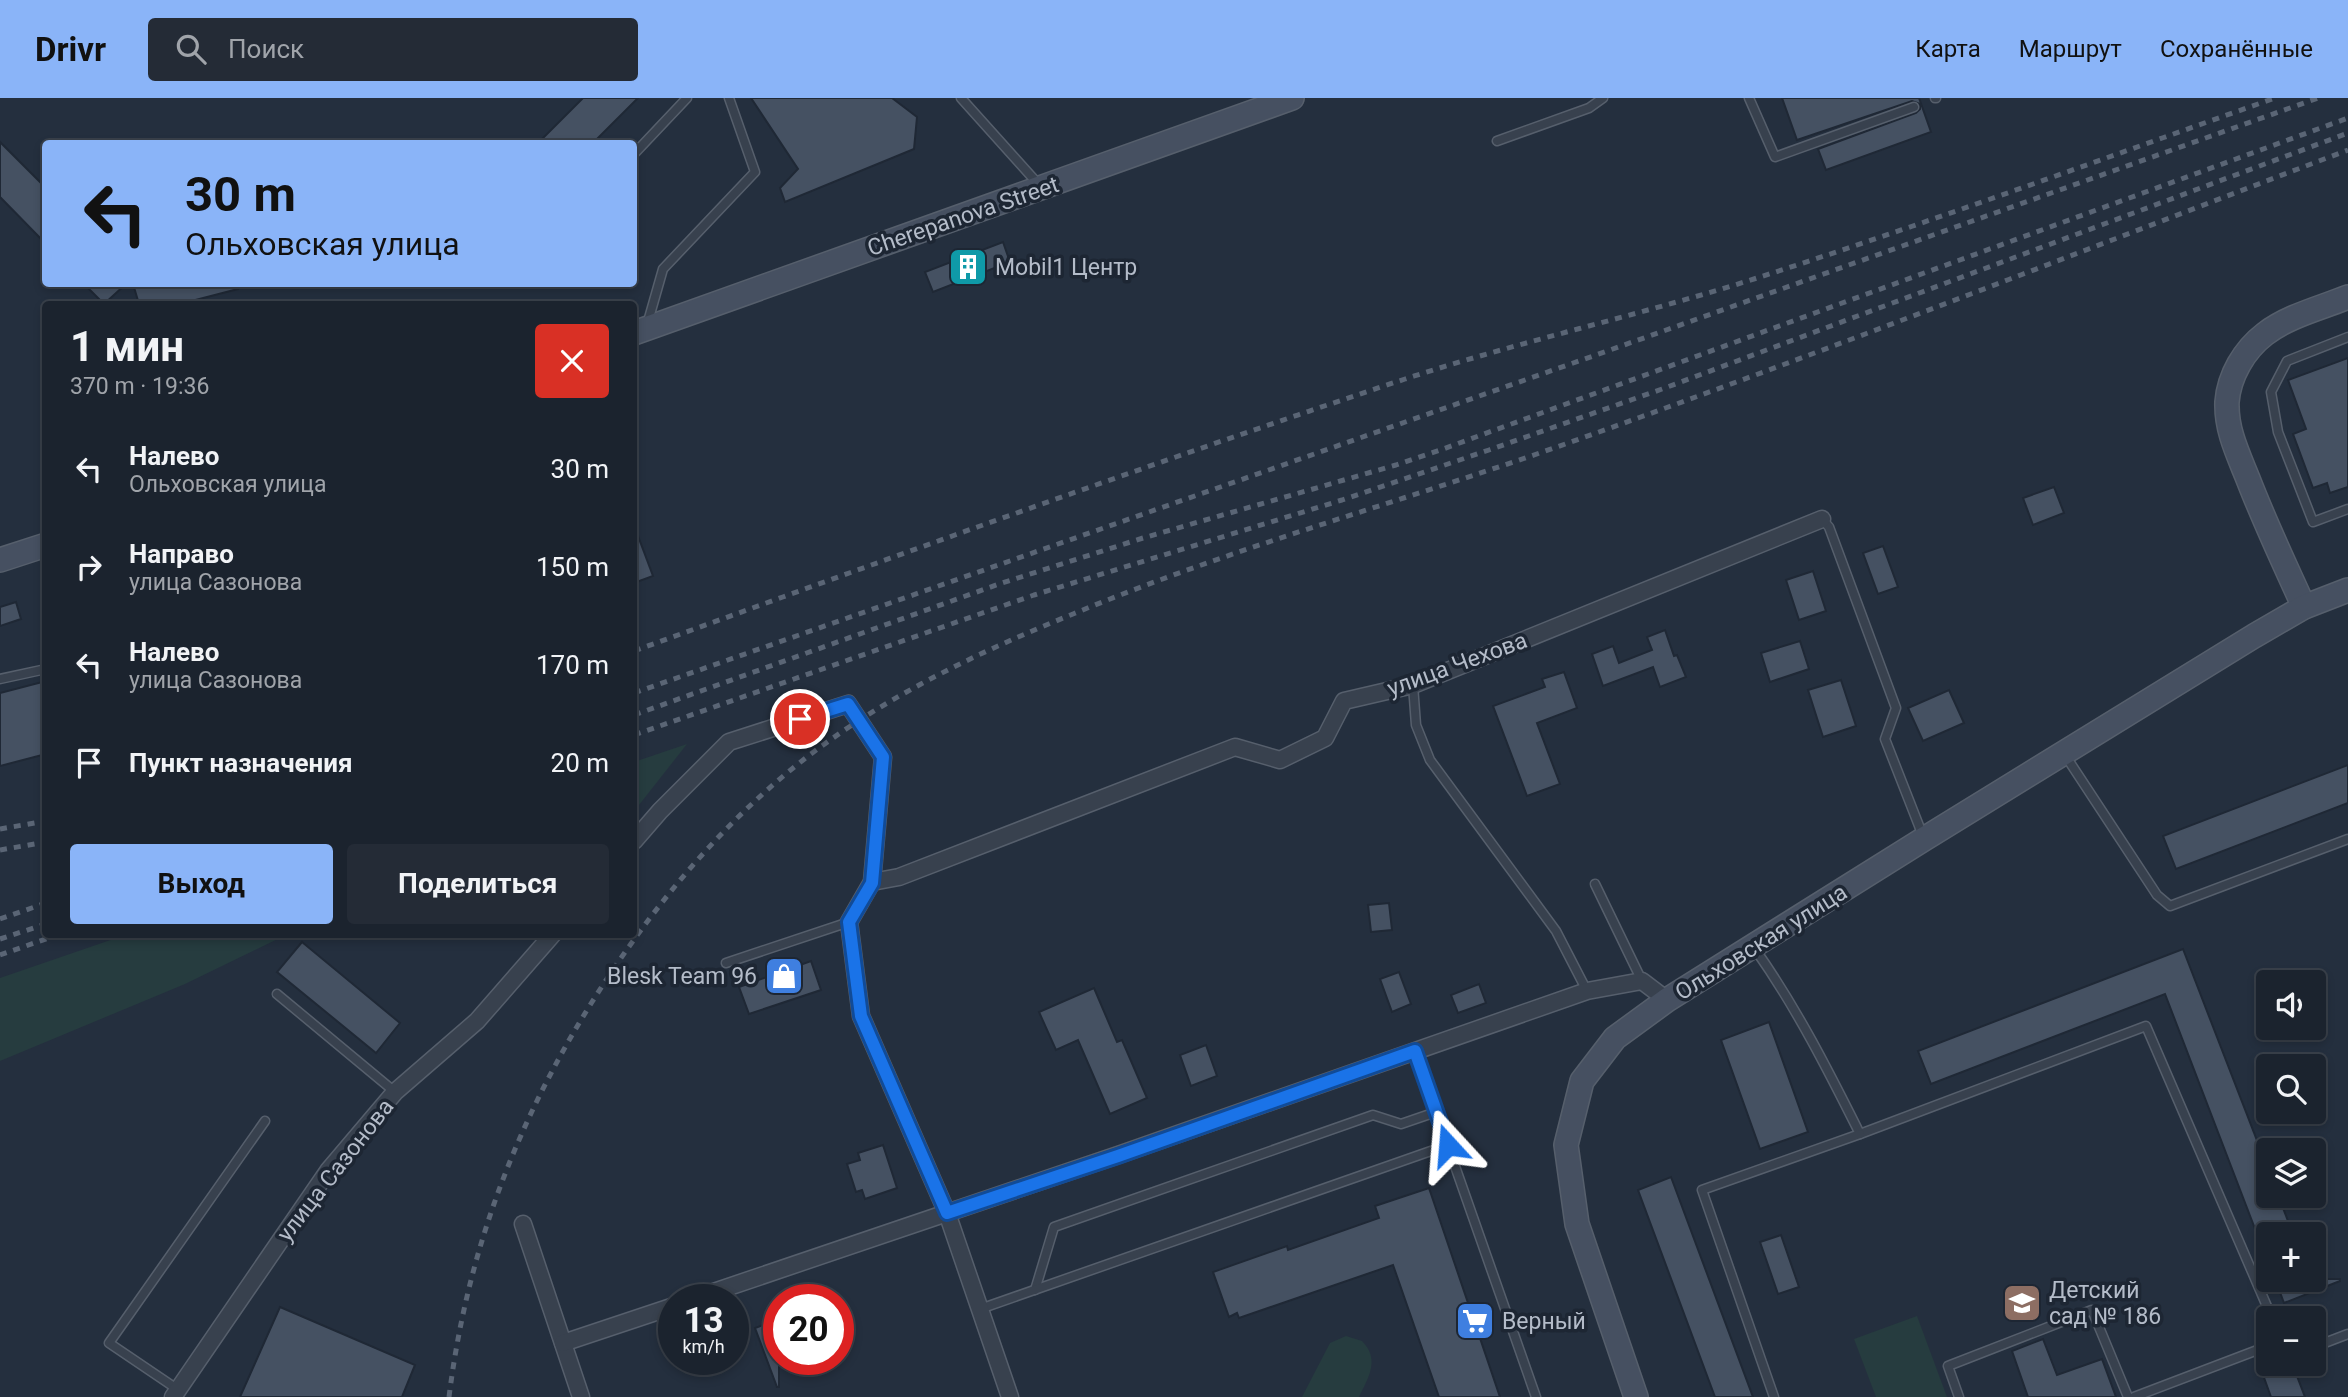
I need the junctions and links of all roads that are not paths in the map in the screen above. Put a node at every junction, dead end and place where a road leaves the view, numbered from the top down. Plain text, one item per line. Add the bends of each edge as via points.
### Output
1 (687, 98) edge
2 (729, 98) edge
3 (961, 98) edge
4 (1292, 98) edge
5 (1603, 98) edge
6 (1749, 98) edge
7 (1914, 107) dead end
8 (1497, 141) dead end
9 (637, 151) edge
10 (1042, 188) junction
11 (2348, 297) edge
12 (640, 331) edge
13 (2348, 337) edge
14 (2348, 509) edge
15 (1822, 519) joint
16 (42, 546) edge
17 (0, 560) edge
18 (2348, 591) edge
19 (2304, 607) junction
20 (42, 670) edge
21 (0, 679) edge
22 (1413, 685) junction
23 (2063, 752) junction
24 (637, 838) edge
25 (1924, 839) junction
26 (2348, 839) edge
27 (872, 883) junction
28 (1595, 884) dead end
29 (849, 922) junction
30 (550, 938) edge
31 (1754, 948) junction
32 (726, 963) dead end
33 (1642, 981) junction
34 (1587, 991) junction
35 (277, 994) dead end
36 (1667, 1000) junction
37 (1415, 1051) junction
38 (395, 1092) junction
39 (1436, 1112) junction
40 (265, 1121) dead end
41 (1860, 1134) junction
42 (1448, 1145) junction
43 (947, 1213) junction
44 (523, 1223) dead end
45 (737, 1284) edge
46 (1035, 1290) junction
47 (2267, 1306) edge
48 (981, 1309) junction
49 (658, 1311) edge
50 (2348, 1334) edge
51 (2326, 1342) edge
52 (563, 1343) junction
53 (2256, 1351) edge
54 (175, 1393) edge
55 (581, 1397) edge
56 (1010, 1397) edge
57 (1536, 1397) edge
58 (1636, 1397) edge
59 (1774, 1397) edge
60 (1959, 1397) edge
61 (2128, 1397) edge
62 (2134, 1397) edge

1 - 9 lane
2 - 12 lane via 755,172 663,269
3 - 10 lane
4 - 10 street, Cherepanova Street
5 - 8 lane via 1589,108
6 - 7 lane via 1775,158
10 - 12 street, Cherepanova Street
11 - 19 street via 2294,318 2254,343 2230,383 2227,404 2231,436
13 - 14 lane via 2287,361 2271,393 2278,432 2313,522
15 - 22 street, улица Чехова
15 - 25 lane via 1829,527 1896,708 1885,739
16 - 17 street
18 - 19 street, Ольховская улица
19 - 23 street, Ольховская улица
20 - 21 lane
22 - 27 street, улица Чехова via 1344,701 1325,738 1280,760 1235,747 899,877
22 - 34 lane via 1416,725 1430,761 1556,931
23 - 25 street, Ольховская улица
23 - 26 lane via 2157,895 2170,906
24 - 27 street via 729,742 848,704 883,757
25 - 31 street, Ольховская улица
27 - 29 street
28 - 33 lane
29 - 32 lane
29 - 43 street via 861,1016
30 - 38 street, улица Сазонова via 477,1021
31 - 36 street, Ольховская улица
31 - 41 lane via 1820,1054
33 - 34 street, Ольховская улица
33 - 36 street, Ольховская улица
34 - 37 street, Ольховская улица
35 - 38 lane
36 - 58 street via 1615,1038 1582,1081 1566,1145 1577,1224
37 - 39 lane
37 - 43 street, Ольховская улица
38 - 54 street, улица Сазонова via 328,1171
39 - 42 lane
39 - 46 lane via 1401,1124 1373,1115 1054,1227
40 - 54 lane via 109,1343
41 - 47 lane via 2146,1026
41 - 59 lane via 1702,1190
42 - 46 lane
42 - 57 lane
43 - 45 street, Ольховская улица
43 - 48 street
44 - 52 street
46 - 48 lane
48 - 56 street
49 - 52 street
50 - 51 lane
52 - 55 street
53 - 62 lane
60 - 61 lane via 1948,1366 2092,1310

